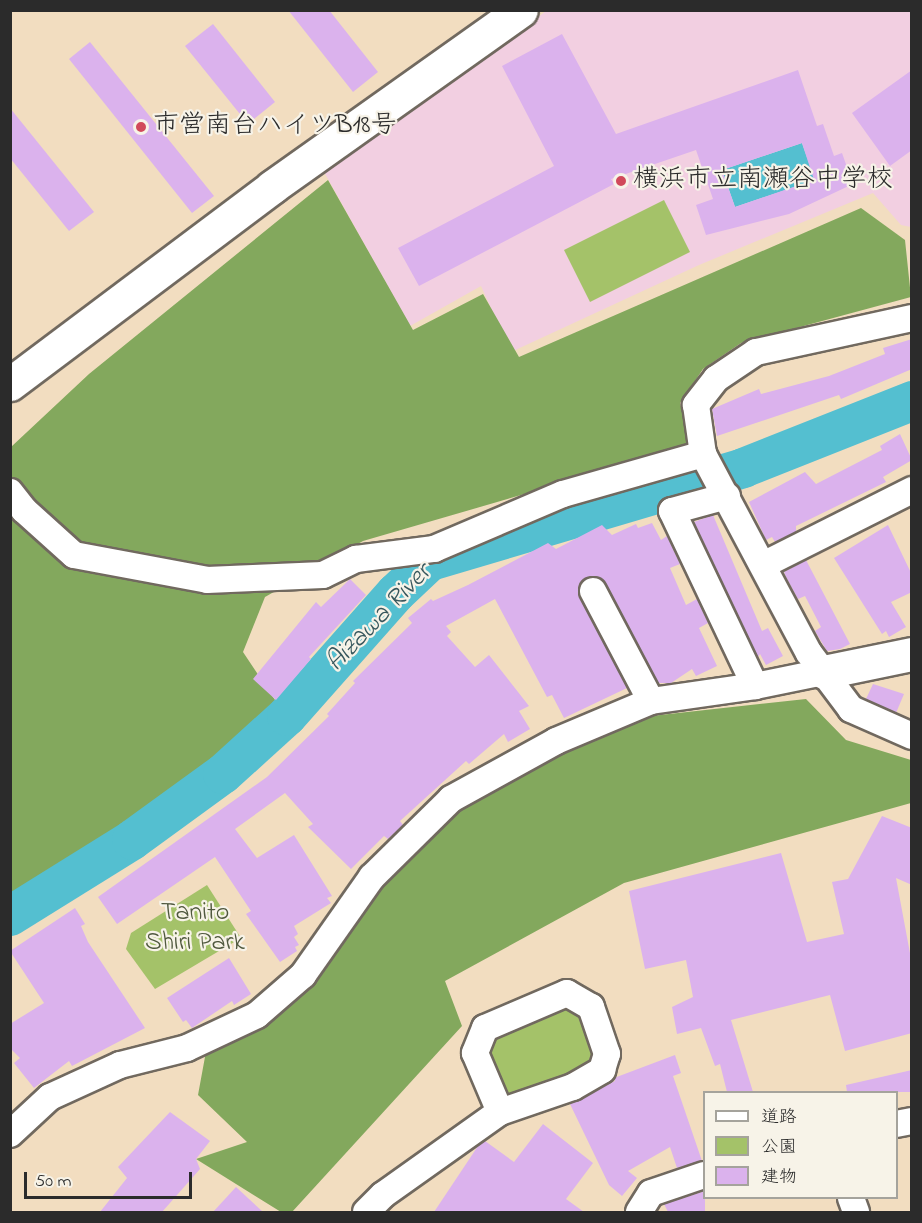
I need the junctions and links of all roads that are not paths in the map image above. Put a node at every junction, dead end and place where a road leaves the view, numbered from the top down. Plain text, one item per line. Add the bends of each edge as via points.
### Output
1 (521, 10) edge
2 (912, 318) edge
3 (10, 384) edge
4 (715, 476) junction
5 (912, 490) edge
6 (10, 492) edge
7 (763, 565) junction
8 (593, 591) dead end
9 (912, 654) edge
10 (824, 672) junction
11 (755, 686) junction
12 (651, 700) junction
13 (912, 736) edge
14 (500, 1112) junction
15 (10, 1134) edge
16 (703, 1176) edge
17 (366, 1212) edge
18 (639, 1212) edge

1 - 3 street via 290,174
2 - 4 street via 756,352 716,379 696,405
4 - 6 street via 563,494 434,549 356,559 323,575 207,580 74,555 24,510
4 - 7 street
4 - 11 street via 672,511
5 - 7 street
7 - 10 street via 809,653
8 - 12 street
9 - 10 street
10 - 11 street
10 - 13 street via 851,709
11 - 12 street
12 - 15 street via 556,741 451,799 372,877 303,975 257,1015 187,1048 120,1065 50,1097
14 - 14 street via 573,1087 602,1070 607,1054 591,1007 567,993 485,1028 475,1053
14 - 17 street via 382,1195
16 - 18 street via 651,1193

